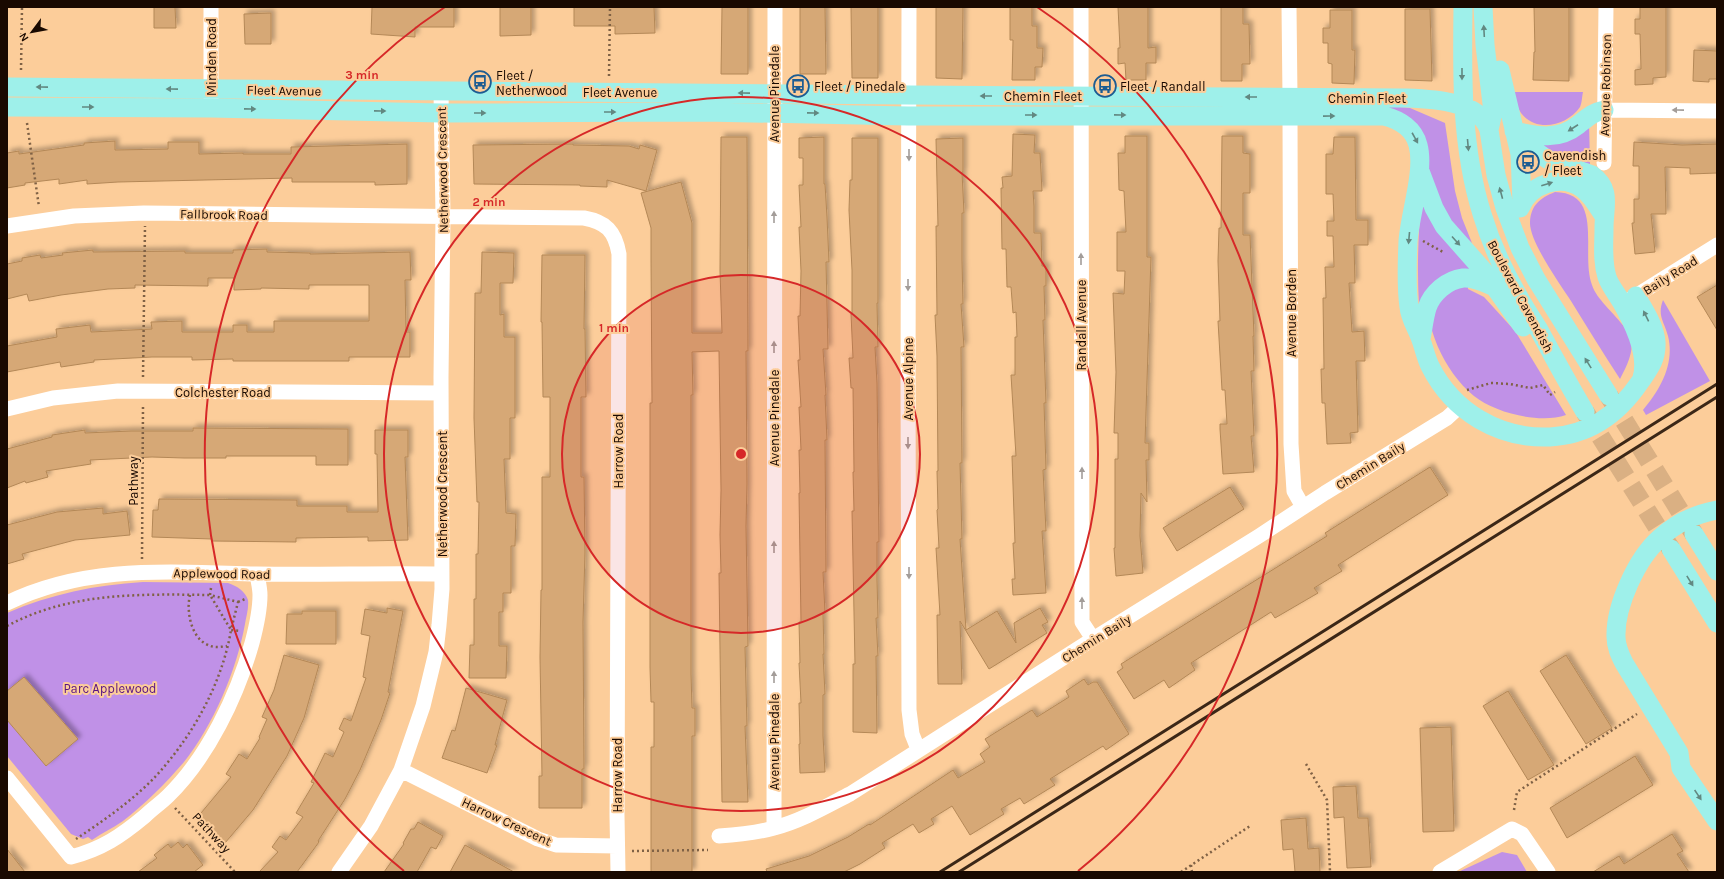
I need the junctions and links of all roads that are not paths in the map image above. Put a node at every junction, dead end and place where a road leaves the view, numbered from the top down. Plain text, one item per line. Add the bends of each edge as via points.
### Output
1 (211, 7) edge
2 (774, 7) edge
3 (909, 7) edge
4 (1081, 7) edge
5 (1289, 7) edge
6 (1463, 7) edge
7 (1483, 7) edge
8 (1496, 7) edge
9 (1606, 7) edge
10 (14, 82) edge
11 (211, 89) junction
12 (441, 92) junction
13 (704, 93) joint
14 (774, 94) junction
15 (909, 96) junction
16 (1081, 96) junction
17 (1290, 97) junction
18 (7, 107) edge
19 (1464, 107) junction
20 (211, 108) junction
21 (1604, 110) junction
22 (1717, 111) edge
23 (704, 112) joint
24 (441, 113) junction
25 (774, 113) junction
26 (1081, 115) junction
27 (908, 116) junction
28 (1290, 117) junction
29 (1489, 130) junction
30 (1514, 131) junction
31 (1604, 163) dead end
32 (1420, 171) junction
33 (1522, 203) junction
34 (443, 216) junction
35 (1604, 216) junction
36 (7, 226) edge
37 (1513, 230) junction
38 (1717, 245) edge
39 (1495, 287) junction
40 (1630, 300) junction
41 (1421, 339) junction
42 (1561, 373) junction
43 (441, 393) junction
44 (1609, 396) tunnel mouth
45 (1463, 398) junction
46 (7, 409) edge
47 (1585, 412) tunnel mouth
48 (1303, 507) junction
49 (1716, 510) edge
50 (1694, 534) tunnel mouth
51 (1671, 549) tunnel mouth
52 (1717, 571) edge
53 (257, 574) junction
54 (442, 574) junction
55 (7, 603) edge
56 (1717, 623) edge
57 (1093, 639) junction
58 (918, 750) junction
59 (1679, 752) junction
60 (402, 770) junction
61 (7, 778) edge
62 (1717, 799) edge
63 (1717, 821) edge
64 (774, 828) junction
65 (719, 836) dead end
66 (623, 848) junction
67 (339, 872) edge
68 (618, 872) edge
69 (1440, 872) edge
70 (1548, 872) edge

1 - 11 street, Minden Road
2 - 14 street, Avenue Pinedale
3 - 15 street, Avenue Alpine
4 - 16 street, Randall Avenue
5 - 17 street
6 -> 19 main road, Boulevard Cavendish
29 -> 7 main road, Boulevard Cavendish via 1493,112
8 - 30 main road via 1500,75
9 - 21 street, Avenue Robinson
11 -> 10 main road, Fleet Avenue
11 - 12 main road, Fleet Avenue
11 - 20 street, Minden Road
12 - 13 main road, Fleet Avenue
12 - 24 street, Netherwood Crescent
14 -> 13 main road, Chemin Fleet
14 - 15 main road, Chemin Fleet
14 - 25 street, Avenue Pinedale
16 -> 15 main road, Chemin Fleet
15 - 27 street, Avenue Alpine
17 -> 16 main road, Chemin Fleet
16 - 26 street, Randall Avenue
17 - 19 main road, Chemin Fleet via 1419,98
18 -> 20 main road, Fleet Avenue
19 - 29 main road, Chemin Fleet via 1480,115
19 -> 42 main road, Boulevard Cavendish via 1474,186 1490,240
20 -> 24 main road, Fleet Avenue
22 -> 21 street
21 -> 30 main road via 1594,113 1572,129 1556,136 1537,136
21 - 31 street, Avenue Robinson
24 -> 23 main road, Fleet Avenue
23 - 25 main road, Chemin Fleet
24 - 34 street, Netherwood Crescent
25 -> 27 main road, Chemin Fleet
64 -> 25 street, Avenue Pinedale
27 -> 26 main road, Chemin Fleet
26 -> 28 main road, Chemin Fleet
57 -> 26 street, Randall Avenue via 1082,622
27 -> 58 street, Avenue Alpine via 909,710 912,734
28 -> 32 main road, Chemin Fleet via 1373,115 1395,119 1406,125 1417,140
28 - 48 street, Avenue Borden via 1291,444 1294,491
37 -> 29 main road, Boulevard Cavendish via 1496,175
30 - 33 main road via 1520,154
30 - 35 main road via 1547,159 1595,177 1606,194
32 -> 39 main road via 1444,226
32 -> 41 main road via 1410,221 1408,259 1409,308 1412,322
33 -> 35 main road via 1528,194 1539,187 1552,182 1564,182 1577,186 1587,193
33 - 37 main road
34 - 36 street, Fallbrook Road via 144,213 74,216
34 - 43 street, Netherwood Crescent
34 - 66 street, Harrow Road via 584,218 602,223 609,229 617,244
35 - 40 main road via 1606,273 1610,283
44 -> 37 main road, Boulevard Cavendish via 1527,264
38 - 40 street, Baily Road
39 - 41 main road via 1463,278 1439,289 1426,309
39 - 42 main road via 1530,336
40 - 45 main road via 1644,369 1641,382 1623,404 1602,421 1577,432 1535,437 1510,432 1476,419
41 - 45 main road via 1435,375 1452,398
42 - 47 main road, Boulevard Cavendish
43 - 46 street, Colchester Road via 118,391 53,398
43 - 54 street, Netherwood Crescent
45 - 48 street, Chemin Baily via 1447,418
48 - 57 street, Chemin Baily
49 - 59 main road via 1696,515 1673,528 1653,544 1632,577 1618,617 1616,636 1620,655
50 - 52 main road
51 -> 56 main road
53 - 54 street, Applewood Road
53 - 55 street, Applewood Road via 113,574 54,585
53 - 61 street via 260,594 257,619 241,678 222,722 191,768 168,796 120,836 101,848 71,857
54 - 60 street, Netherwood Crescent via 439,625 430,682
57 - 58 street, Chemin Baily
58 - 64 street, Chemin Baily via 850,794 798,820
59 - 62 main road via 1692,762
59 -> 63 main road via 1681,768
60 - 66 street, Harrow Crescent via 538,839 556,845
60 - 67 street, Netherwood Crescent via 371,826
64 - 65 street, Chemin Baily
66 - 68 street
69 - 70 street via 1512,829 1522,834

